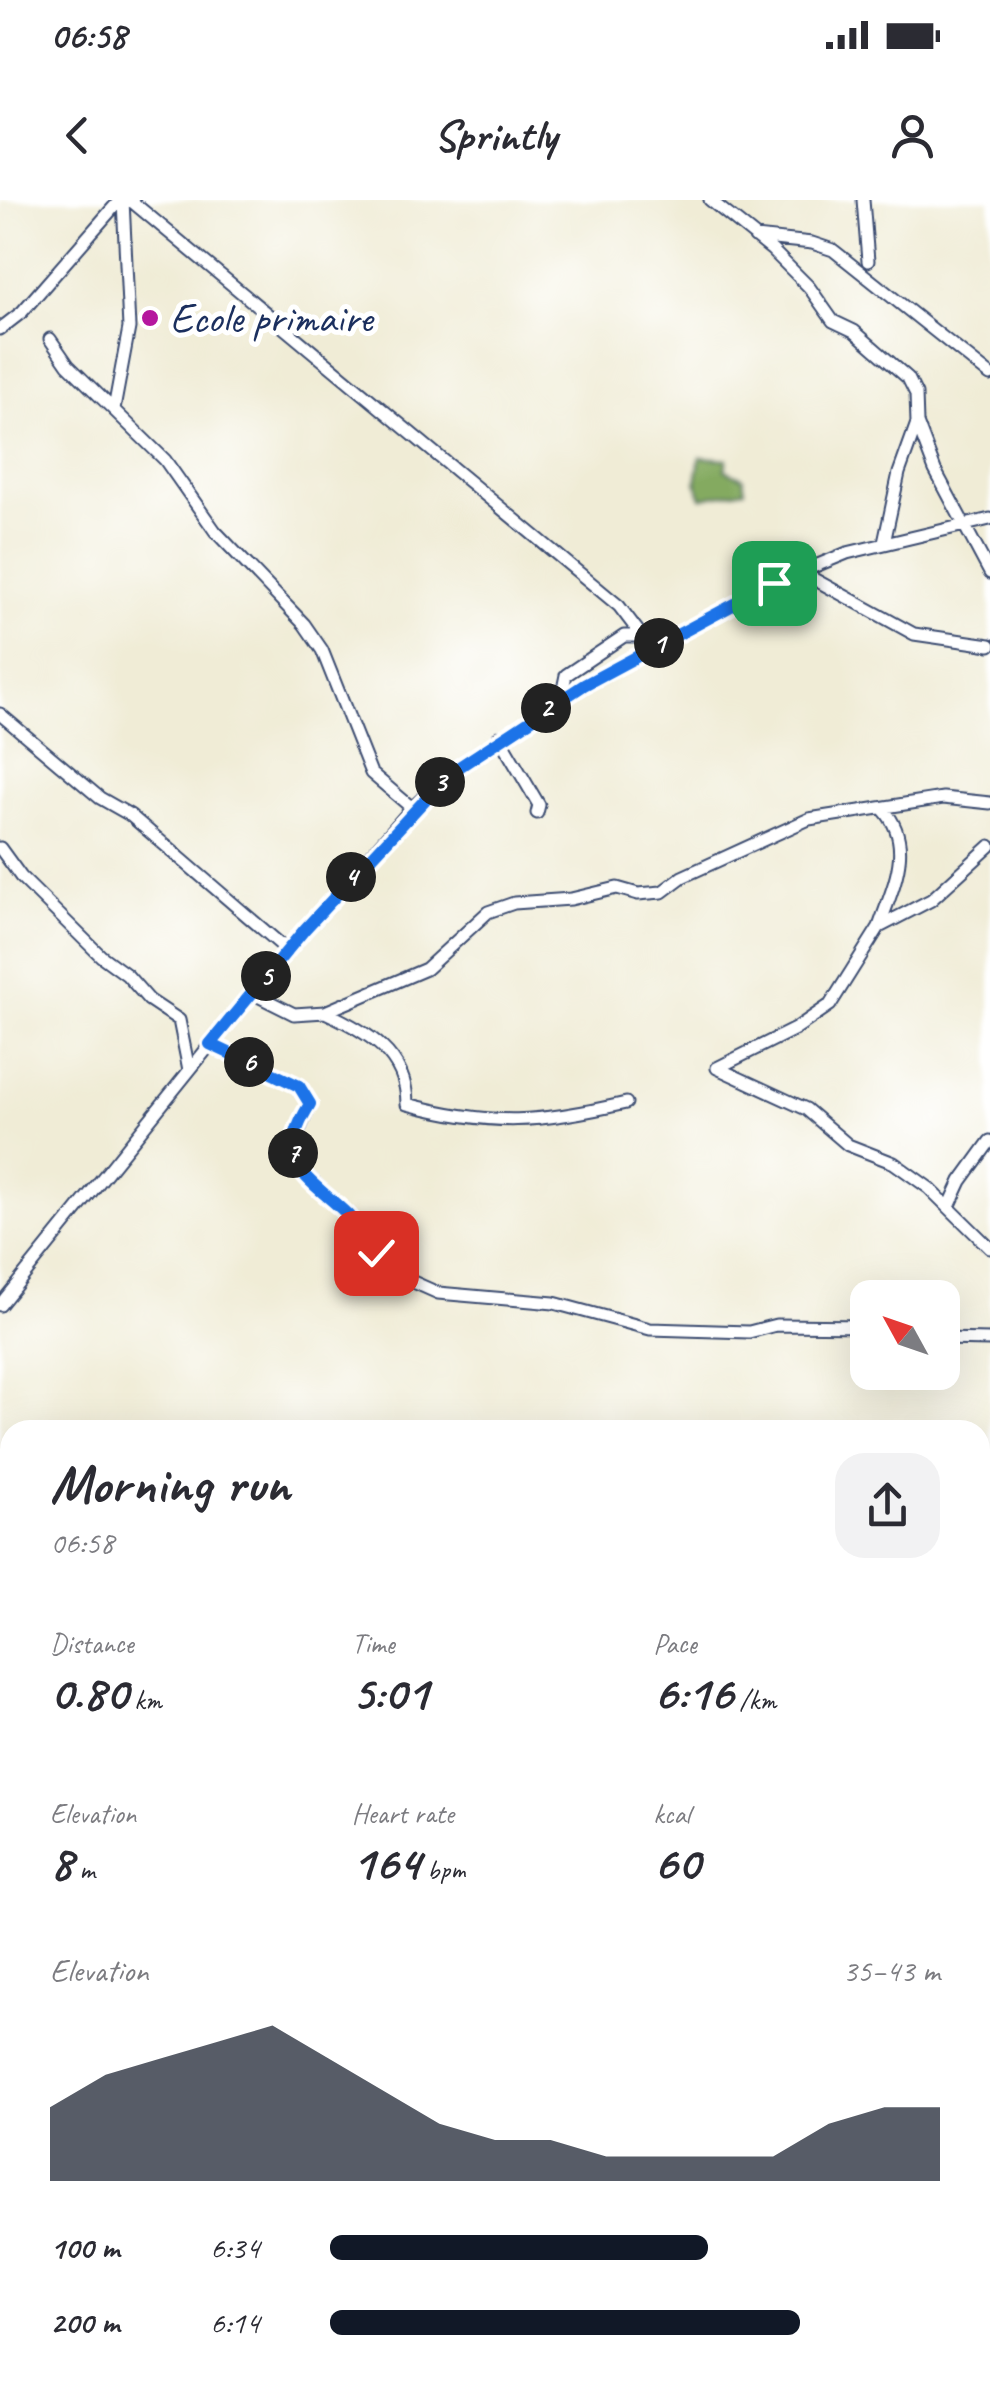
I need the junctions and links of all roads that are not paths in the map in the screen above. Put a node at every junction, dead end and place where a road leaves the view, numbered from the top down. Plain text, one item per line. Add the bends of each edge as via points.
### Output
1 (124, 200) edge
2 (710, 200) edge
3 (862, 200) edge
4 (755, 237) junction
5 (868, 261) dead end
6 (0, 329) edge
7 (50, 339) dead end
8 (990, 375) edge
9 (114, 409) junction
10 (917, 424) junction
11 (990, 518) edge
12 (963, 524) junction
13 (884, 543) junction
14 (801, 572) junction
15 (990, 573) edge
16 (641, 636) junction
17 (672, 636) junction
18 (990, 645) edge
19 (561, 698) junction
20 (0, 714) edge
21 (499, 737) junction
22 (990, 803) edge
23 (412, 808) junction
24 (883, 810) junction
25 (537, 813) dead end
26 (990, 847) edge
27 (0, 848) edge
28 (879, 927) junction
29 (287, 950) junction
30 (252, 993) junction
31 (325, 1012) junction
32 (210, 1044) junction
33 (188, 1070) junction
34 (626, 1103) dead end
35 (990, 1141) edge
36 (950, 1207) junction
37 (990, 1248) edge
38 (0, 1304) edge
39 (850, 1326) edge
40 (960, 1340) edge
41 (990, 1340) edge

1 - 6 street
1 - 9 street via 129,328
1 - 16 street via 620,606
2 - 4 street
3 - 5 street
4 - 8 street via 833,250
4 - 10 street via 809,287 833,321 854,330 908,378
7 - 9 street
9 - 23 street via 165,460 186,496 259,582 304,624 322,650 371,774
10 - 12 street
10 - 13 street
11 - 12 street
12 - 13 street
12 - 15 street
13 - 14 street
14 - 17 street
14 - 18 street via 914,634
16 - 17 street
16 - 19 street via 624,636 585,659 566,675
17 - 19 street
19 - 21 street
20 - 29 street via 100,798 130,814
21 - 23 street
21 - 25 street via 539,805
22 - 24 street via 943,798
23 - 29 street
24 - 28 street via 898,831 902,859
24 - 31 street via 790,824 662,892 617,888 488,912 426,969
26 - 28 street via 931,900
27 - 33 street via 100,956 179,1020
28 - 36 street via 830,1005 717,1068 806,1109 848,1144 894,1163
29 - 30 street
30 - 31 street via 294,1014
30 - 32 street
31 - 34 street via 394,1055 407,1104 519,1123
32 - 33 street
32 - 39 street via 299,1086 310,1104 292,1147 295,1164 402,1277 438,1294 554,1303 650,1328 749,1332 776,1325
33 - 38 street
35 - 36 street
36 - 37 street
40 - 41 street

